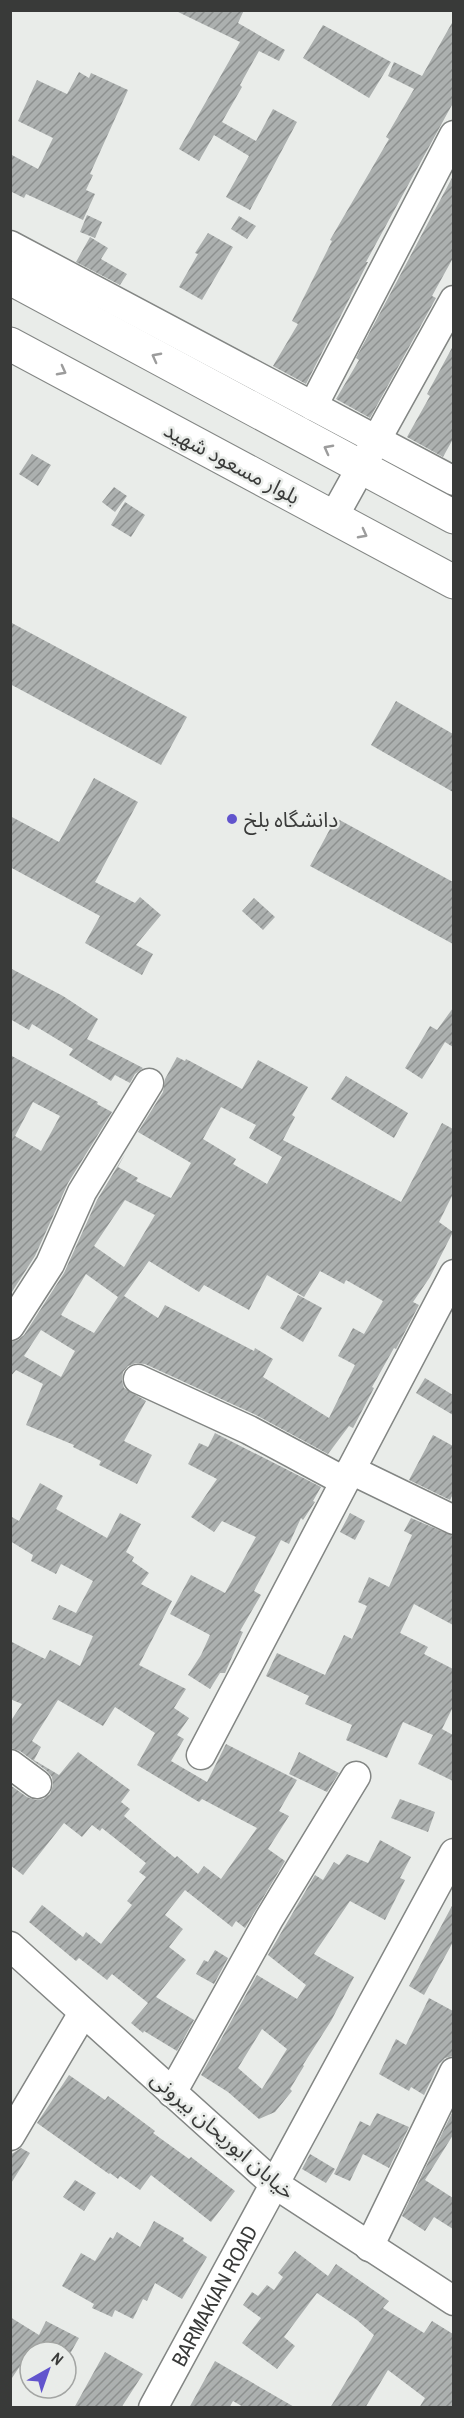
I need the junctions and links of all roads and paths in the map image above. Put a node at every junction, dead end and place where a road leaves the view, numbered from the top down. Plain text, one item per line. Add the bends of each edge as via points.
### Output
1 (453, 135) edge
2 (10, 245) edge
3 (10, 279) edge
4 (453, 300) edge
5 (10, 344) edge
6 (313, 406) junction
7 (369, 454) junction
8 (453, 479) edge
9 (453, 517) edge
10 (333, 518) junction
11 (453, 582) edge
12 (149, 1083) dead end
13 (453, 1274) edge
14 (10, 1326) edge
15 (138, 1379) dead end
16 (348, 1476) junction
17 (453, 1520) edge
18 (201, 1755) dead end
19 (10, 1764) edge
20 (356, 1776) dead end
21 (36, 1784) dead end
22 (453, 1853) edge
23 (10, 1946) edge
24 (83, 2013) junction
25 (453, 2072) edge
26 (172, 2093) junction
27 (10, 2136) edge
28 (273, 2183) junction
29 (369, 2247) junction
30 (453, 2301) edge
31 (153, 2408) edge

1 - 6 street
2 - 6 street
7 -> 3 main road
4 - 7 street
5 -> 10 main road, بلوار مسعود شهید
6 - 7 street
7 - 8 street
7 - 9 main road
7 - 10 street
10 -> 11 main road, بلوار مسعود شهید
12 - 14 street via 82,1192 50,1264
13 - 16 street
15 - 16 street
16 - 17 street
16 - 18 street
19 - 21 street
20 - 26 street via 269,1918
22 - 28 street, BARMAKIAN ROAD
23 - 24 street, خیابان ابوریحان بیرونی
24 - 26 street, خیابان ابوریحان بیرونی
24 - 27 street
25 - 29 street
26 - 28 street, خیابان ابوریحان بیرونی
28 - 29 street, خیابان ابوریحان بیرونی
28 - 31 street, BARMAKIAN ROAD
29 - 30 street, خیابان ابوریحان بیرونی

